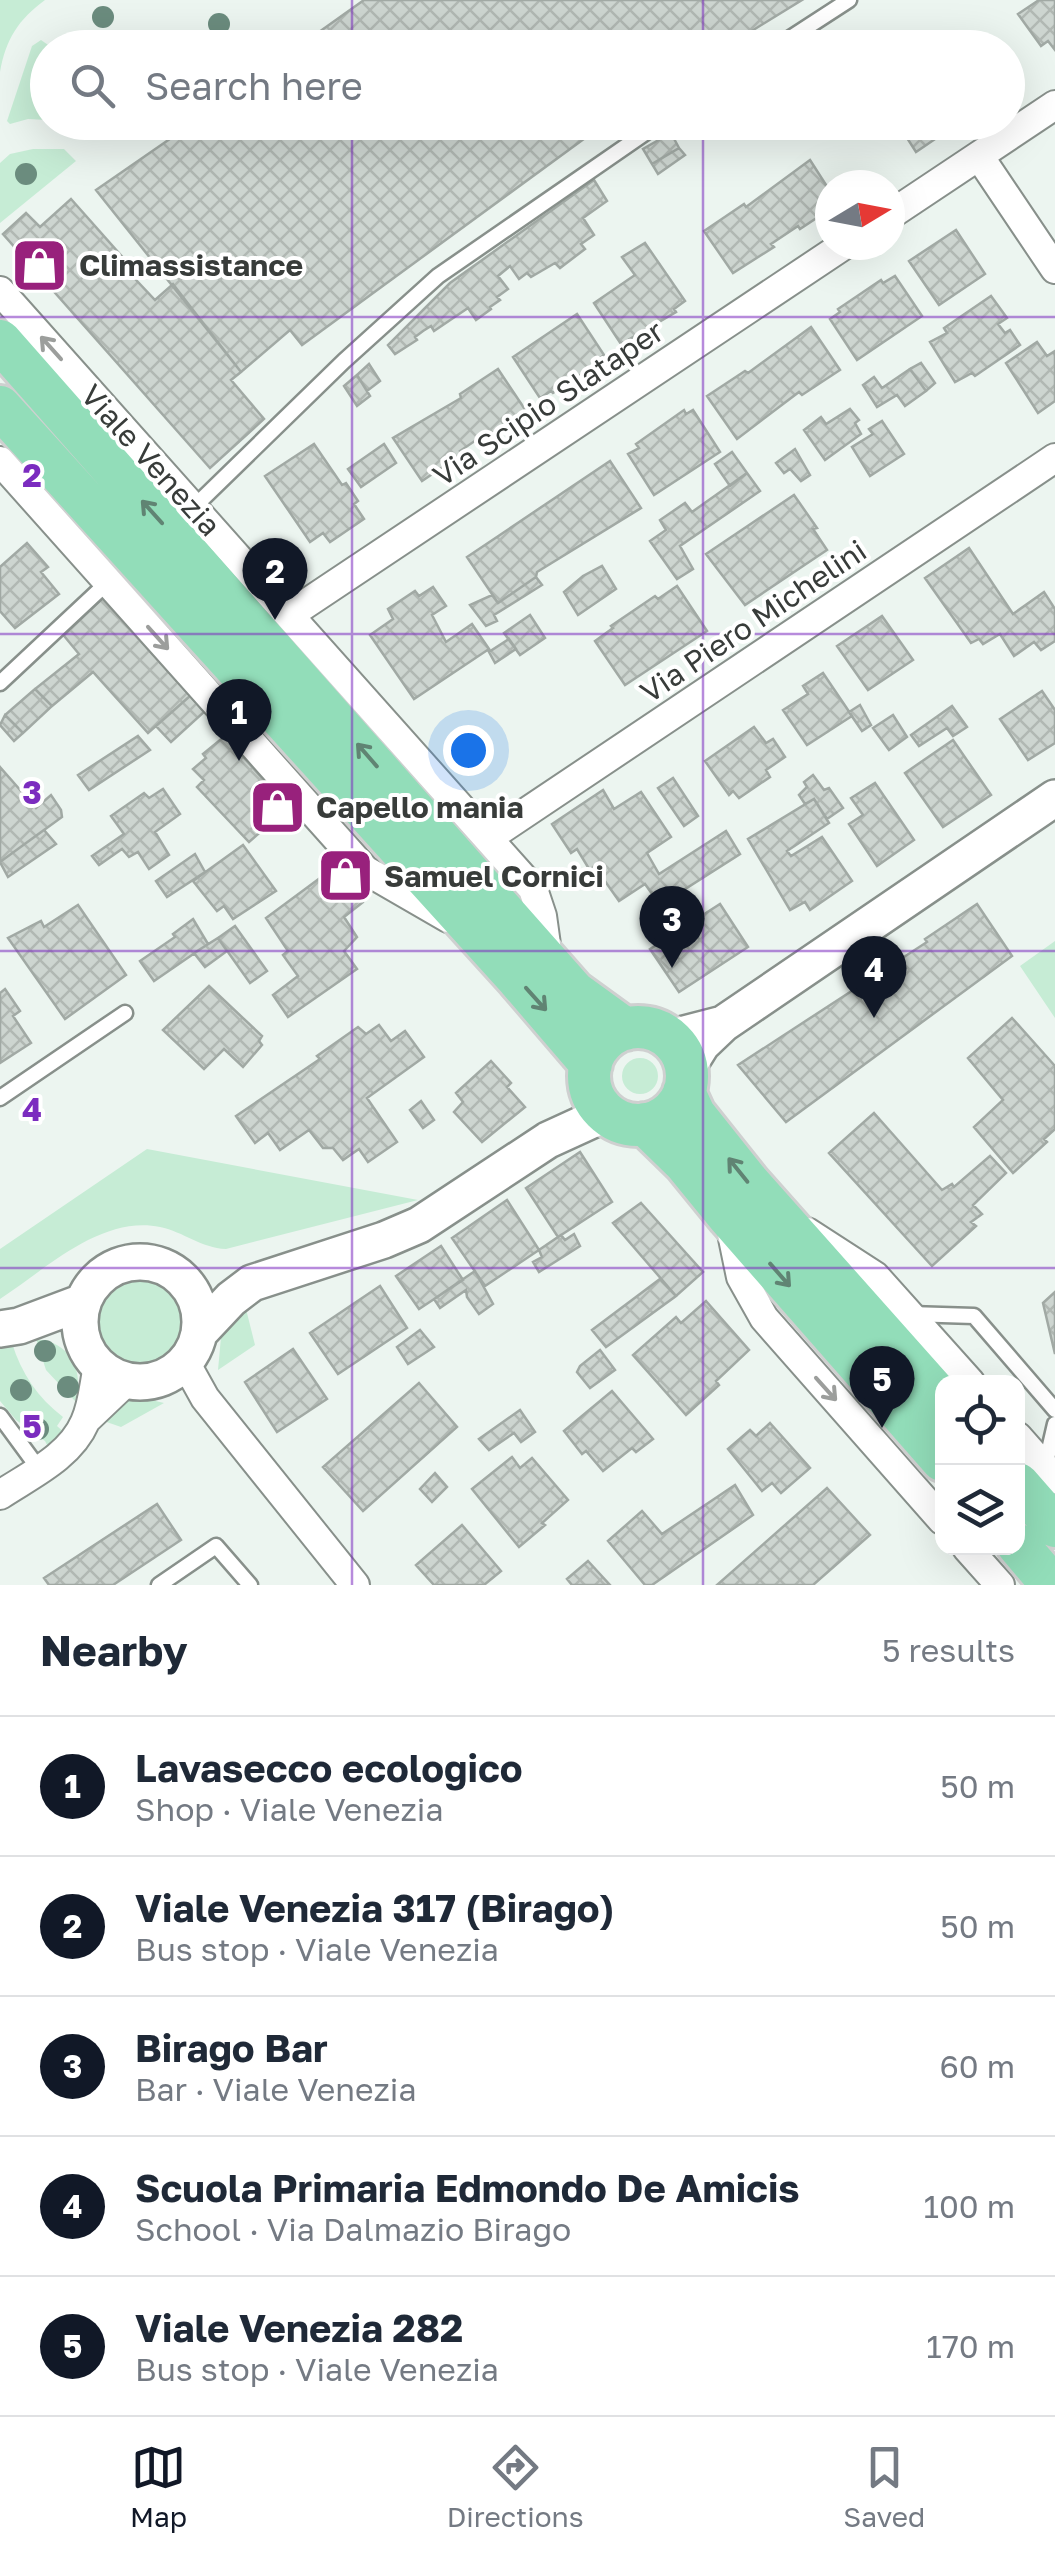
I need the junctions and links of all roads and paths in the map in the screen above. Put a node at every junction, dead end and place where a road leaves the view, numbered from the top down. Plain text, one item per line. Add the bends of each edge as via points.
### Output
1 (849, 0) edge
2 (803, 30) edge
3 (1055, 105) edge
4 (1025, 125) edge
5 (635, 140) edge
6 (1003, 140) edge
7 (979, 156) junction
8 (905, 204) edge
9 (821, 260) edge
10 (1055, 270) edge
11 (0, 290) edge
12 (0, 341) edge
13 (0, 407) edge
14 (1055, 458) edge
15 (0, 461) edge
16 (193, 508) junction
17 (108, 582) junction
18 (288, 615) junction
19 (0, 683) edge
20 (1055, 798) edge
21 (488, 838) junction
22 (478, 936) junction
23 (548, 960) junction
24 (125, 1013) dead end
25 (625, 1029) junction
26 (680, 1066) junction
27 (0, 1098) edge
28 (609, 1098) junction
29 (777, 1213) junction
30 (729, 1217) junction
31 (175, 1273) junction
32 (252, 1283) junction
33 (910, 1314) junction
34 (9, 1328) edge
35 (97, 1347) junction
36 (186, 1356) junction
37 (964, 1375) edge
38 (935, 1392) edge
39 (1055, 1410) edge
40 (0, 1416) edge
41 (1055, 1424) edge
42 (1025, 1450) edge
43 (935, 1452) edge
44 (39, 1469) junction
45 (1039, 1477) edge
46 (0, 1495) edge
47 (935, 1512) edge
48 (1055, 1526) edge
49 (1025, 1554) edge
50 (973, 1555) edge
51 (159, 1585) edge
52 (250, 1585) edge
53 (354, 1585) edge
54 (1000, 1585) edge
55 (1052, 1585) edge

1 - 2 lane
3 - 4 street
5 - 16 lane via 438,276
6 - 7 street
7 - 8 street
7 - 10 street
9 - 18 street, Via Scipio Slataper
16 -> 11 street, Viale Venezia
23 -> 12 main road, Viale Venezia
13 - 22 main road
14 - 21 street, Via Piero Michelini
15 - 17 street
16 - 18 street, Viale Venezia
17 - 19 lane
17 -> 22 street via 365,870
18 - 21 street, Viale Venezia
20 - 26 street via 724,1024
21 - 23 street, Viale Venezia via 533,889
22 -> 28 main road
23 - 25 main road, Viale Venezia via 584,1002
24 - 27 lane
25 - 26 main road, Viale Venezia via 644,1027
25 - 28 main road via 608,1037
26 - 28 main road via 670,1112
29 -> 26 main road via 694,1114
28 - 30 main road via 685,1163
28 - 32 street via 419,1225 287,1280
29 - 33 street via 875,1276
29 - 38 main road
30 -> 43 main road
30 -> 47 street via 742,1277 764,1318
31 - 32 street
31 - 35 street via 140,1261 104,1273 91,1286
31 - 36 street via 196,1300
32 - 36 street
33 - 37 street
33 - 39 lane via 974,1316
34 - 35 street
35 - 36 street via 143,1383
35 - 44 street via 87,1419 66,1450
36 - 53 street via 205,1398
40 - 44 lane
41 - 45 lane
42 - 45 street
44 - 46 street
45 - 48 main road
49 - 55 main road
50 - 54 street
51 - 52 lane via 216,1546

